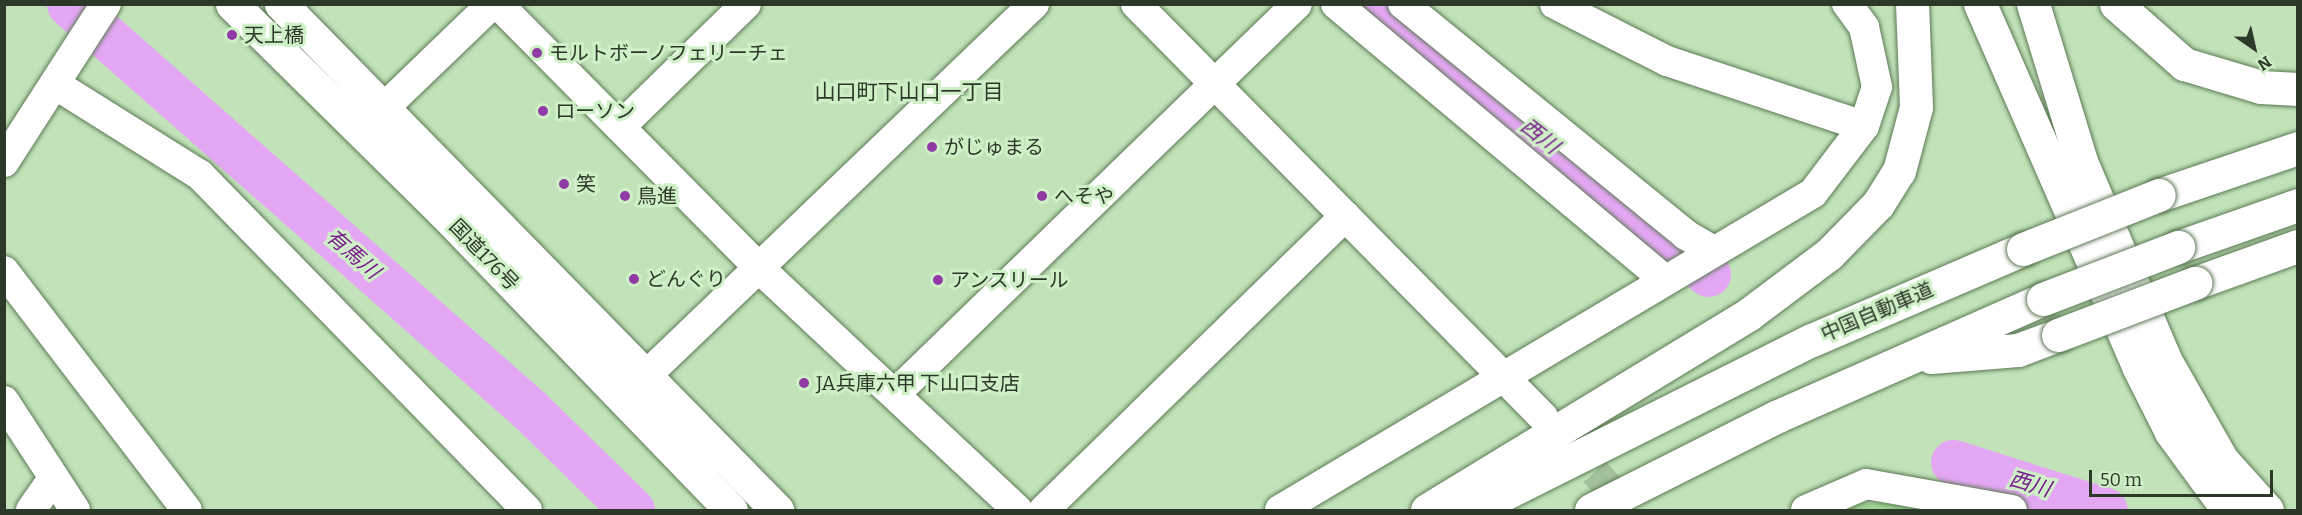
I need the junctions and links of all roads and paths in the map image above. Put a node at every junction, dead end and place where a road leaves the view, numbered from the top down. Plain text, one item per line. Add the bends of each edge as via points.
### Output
1 (106, 4) edge
2 (232, 4) edge
3 (281, 4) edge
4 (492, 4) edge
5 (498, 4) edge
6 (746, 4) edge
7 (1034, 4) edge
8 (1136, 4) edge
9 (1297, 4) edge
10 (1336, 4) edge
11 (1403, 4) edge
12 (1555, 4) edge
13 (1847, 4) edge
14 (1912, 4) edge
15 (1980, 4) edge
16 (2033, 4) edge
17 (2116, 4) edge
18 (1214, 85) junction
19 (58, 86) junction
20 (2298, 89) edge
21 (386, 106) junction
22 (1864, 126) junction
23 (620, 127) junction
24 (2298, 148) edge
25 (4, 162) edge
26 (2298, 205) edge
27 (1345, 216) junction
28 (2298, 246) edge
29 (1710, 253) junction
30 (759, 268) junction
31 (4, 271) edge
32 (1671, 276) junction
33 (1906, 359) junction
34 (646, 375) junction
35 (1501, 376) junction
36 (897, 392) junction
37 (623, 398) junction
38 (4, 401) edge
39 (1543, 417) tunnel mouth
40 (53, 478) junction
41 (31, 510) edge
42 (75, 510) edge
43 (187, 510) edge
44 (527, 510) edge
45 (731, 510) edge
46 (777, 510) edge
47 (1018, 510) edge
48 (1044, 510) edge
49 (1280, 510) edge
50 (1426, 510) edge
51 (1472, 510) edge
52 (1591, 510) edge
53 (1806, 510) edge
54 (2012, 510) edge
55 (2228, 510) edge
56 (2267, 510) edge

1 - 19 street
2 - 37 highway, 国道176号
3 - 21 highway, 国道176号
4 - 21 street
5 - 23 street
6 - 23 street
7 - 30 street
8 - 18 street
9 - 18 street
10 - 32 street
11 - 29 street
12 - 22 street via 1667,61
13 - 22 street via 1864,27 1877,87
14 - 50 highway via 1916,107 1899,171 1878,204 1829,254 1749,314
15 - 55 highway via 2138,366 2171,432
16 - 56 highway via 2082,164 2165,360 2222,460
17 - 20 highway via 2184,64 2261,87
18 - 27 street
18 - 36 street
19 - 25 street
19 - 44 street via 200,175
21 - 34 highway, 国道176号
22 - 29 street via 1813,193
23 - 30 street
24 - 51 highway, 中国自動車道, bridge via 2159,195 1812,340
26 - 33 highway, bridge via 2043,299
27 - 35 street
27 - 48 street
28 - 33 highway, bridge via 2018,350
29 - 32 street
30 - 34 street
30 - 36 street
31 - 43 street
32 - 35 street
33 - 52 highway
34 - 37 street
34 - 46 highway, 国道176号
35 - 39 street
35 - 49 street
36 - 47 street
37 - 45 highway, 国道176号
38 - 40 street
40 - 41 street
40 - 42 street
53 - 54 street via 1866,484

